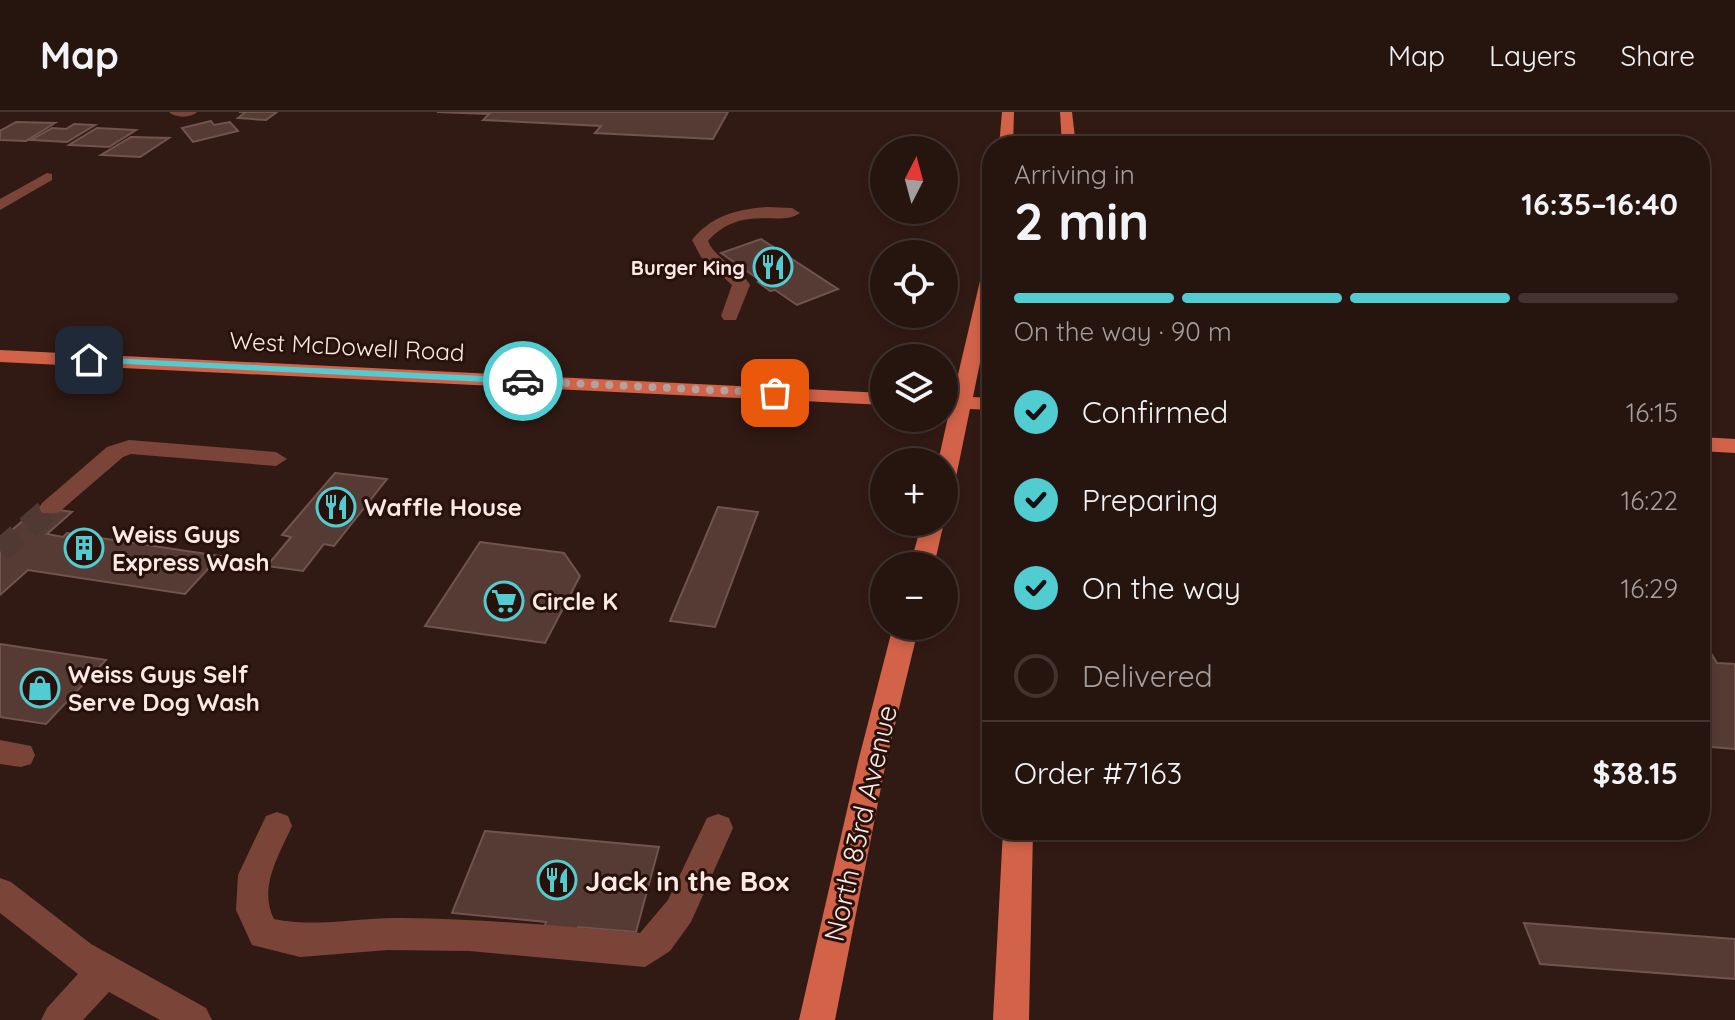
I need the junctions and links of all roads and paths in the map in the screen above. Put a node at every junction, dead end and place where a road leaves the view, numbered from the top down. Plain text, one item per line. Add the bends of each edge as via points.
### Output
1 (175, 112) edge
2 (190, 112) edge
3 (1008, 112) edge
4 (1066, 112) edge
5 (1007, 136) edge
6 (1068, 136) edge
7 (20, 176) dead end
8 (47, 177) dead end
9 (0, 187) edge
10 (0, 205) edge
11 (792, 213) dead end
12 (982, 300) edge
13 (730, 316) dead end
14 (0, 356) edge
15 (958, 387) edge
16 (870, 398) edge
17 (958, 402) edge
18 (982, 403) edge
19 (1710, 445) edge
20 (1735, 446) edge
21 (276, 459) dead end
22 (50, 508) tunnel mouth
23 (902, 640) edge
24 (277, 826) dead end
25 (718, 828) dead end
26 (1018, 840) edge
27 (0, 893) edge
28 (105, 971) junction
29 (59, 1020) edge
30 (194, 1020) edge
31 (817, 1020) edge
32 (1011, 1020) edge

1 - 2 street
3 - 5 main road
4 - 6 main road
7 - 9 street
8 - 10 street
11 - 13 street via 761,211 731,218 709,227 700,240 741,285
12 - 15 main road
14 - 16 main road, West McDowell Road
17 - 18 main road
19 - 20 main road
21 - 22 street via 129,447 115,452
23 - 31 main road, North 83rd Avenue
24 - 25 street via 254,875 252,910 264,933 300,941 469,935 645,950 662,939 680,910
26 - 32 main road
27 - 28 street
28 - 29 street
28 - 30 street

